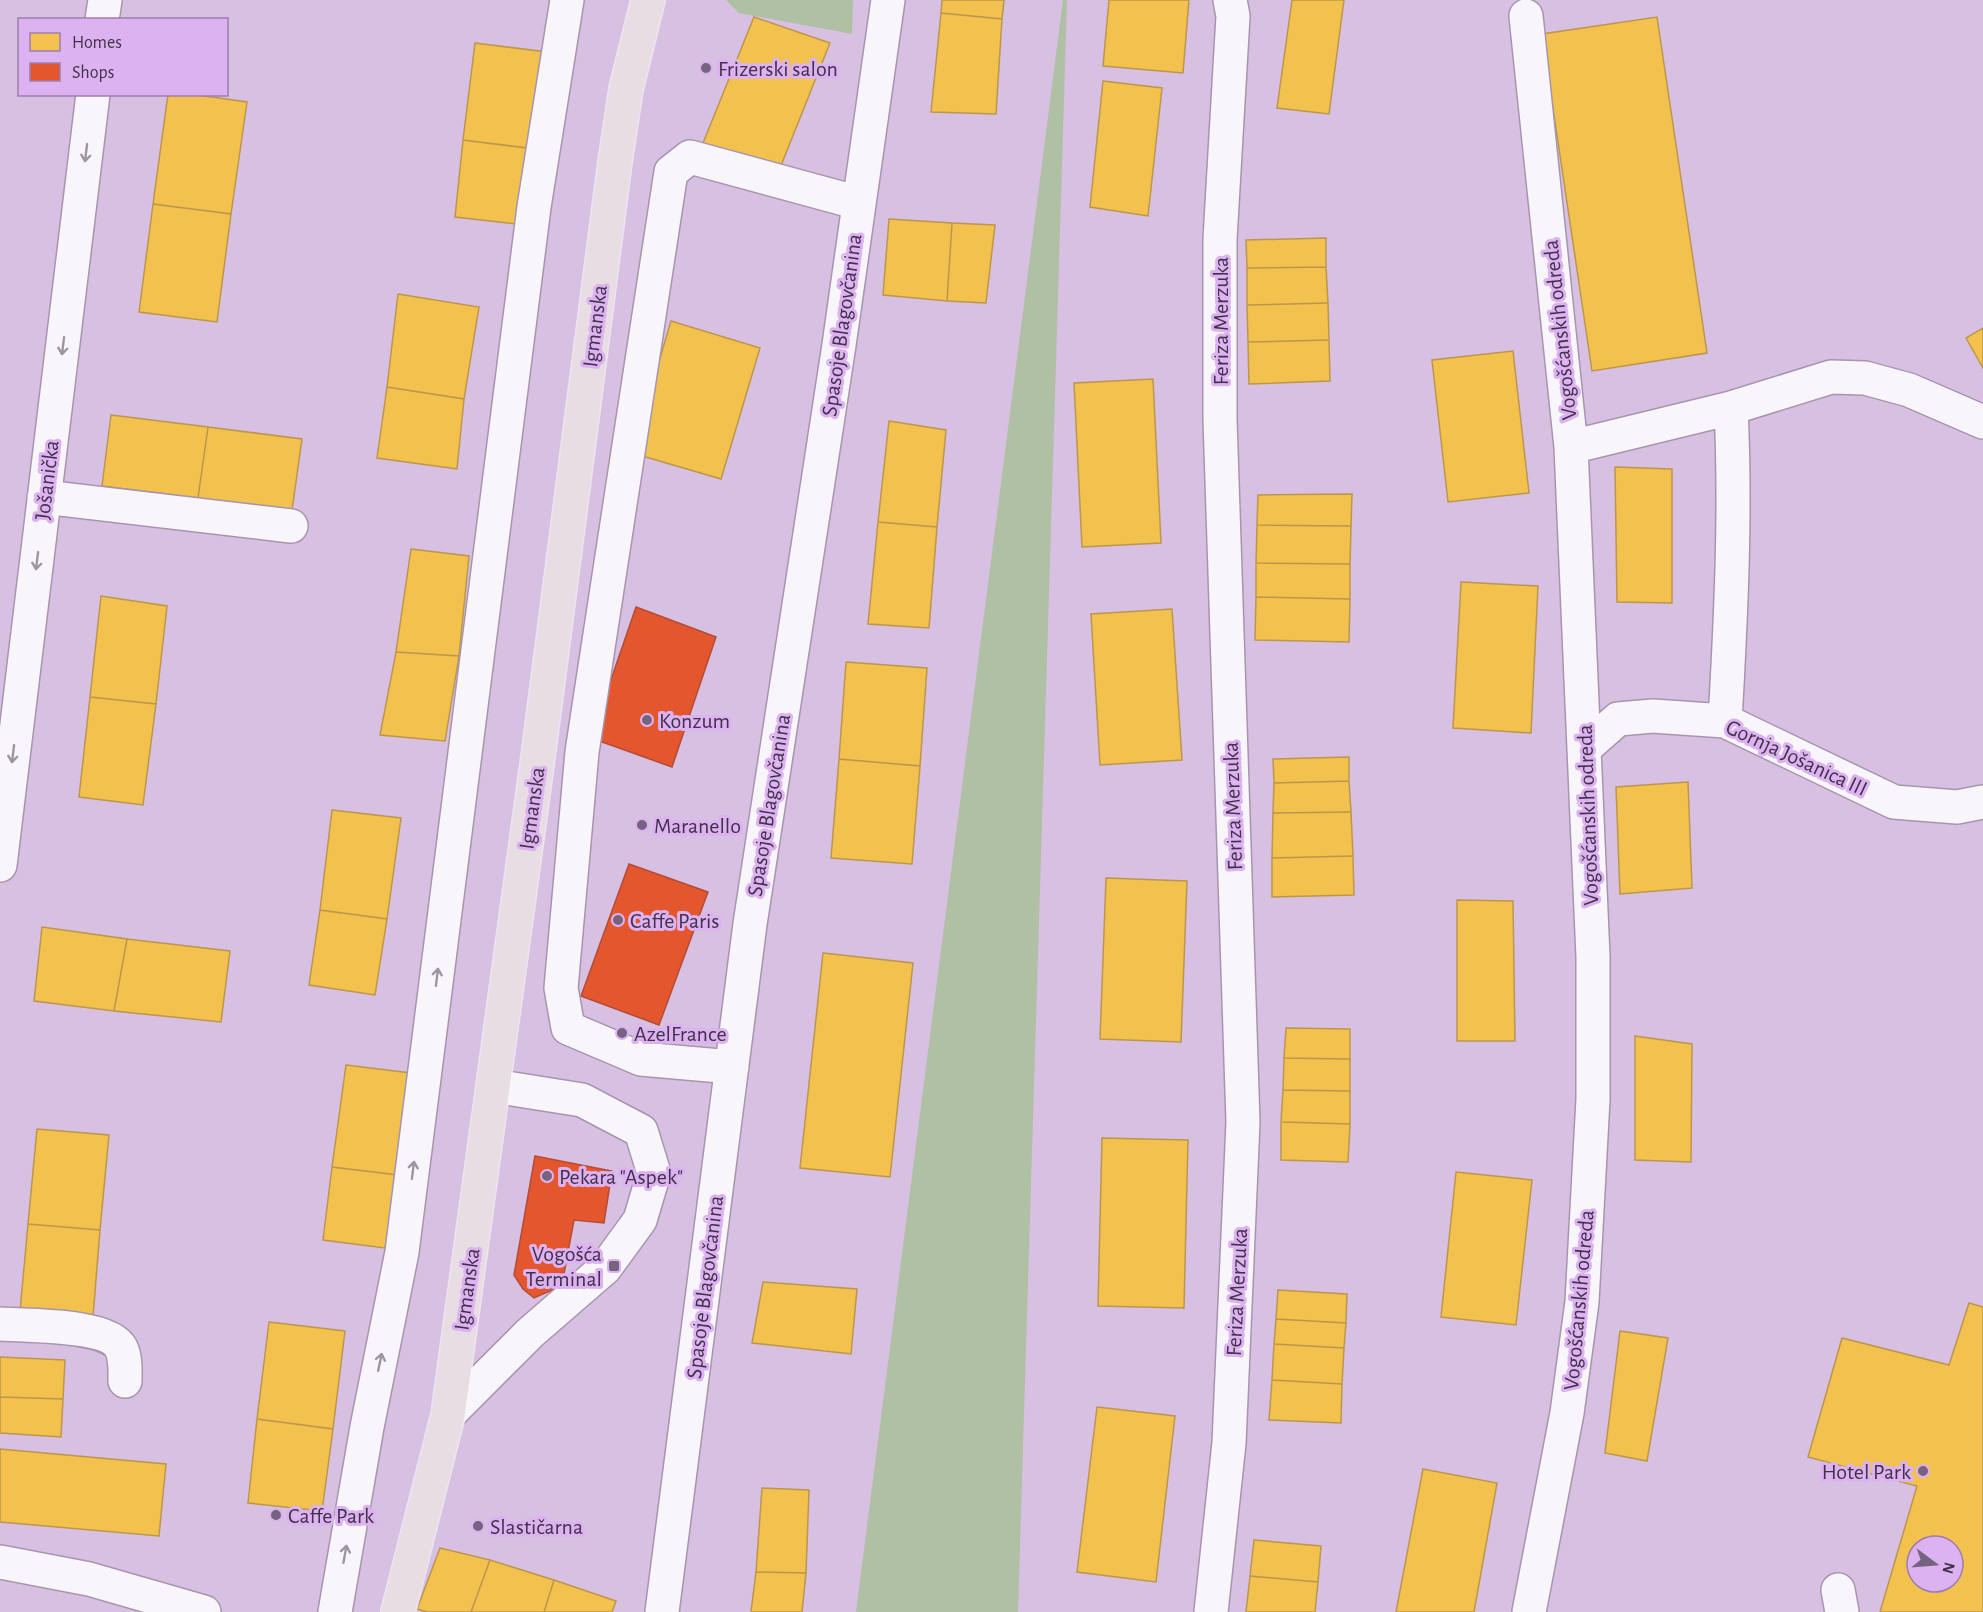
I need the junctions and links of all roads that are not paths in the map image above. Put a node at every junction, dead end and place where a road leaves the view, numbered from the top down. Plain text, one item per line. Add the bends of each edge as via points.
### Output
1 (567, 0) edge
2 (648, 0) edge
3 (888, 0) edge
4 (1230, 0) edge
5 (1526, 16) dead end
6 (93, 96) edge
7 (859, 203) junction
8 (1731, 408) junction
9 (1983, 422) edge
10 (1571, 447) junction
11 (44, 497) junction
12 (291, 526) dead end
13 (1725, 720) junction
14 (1584, 749) junction
15 (1983, 802) edge
16 (0, 865) edge
17 (732, 1067) junction
18 (494, 1086) junction
19 (0, 1324) edge
20 (125, 1381) dead end
21 (448, 1415) junction
22 (0, 1562) edge
23 (204, 1612) edge
24 (335, 1612) edge
25 (398, 1612) edge
26 (662, 1612) edge
27 (1210, 1612) edge
28 (1529, 1612) edge

24 -> 1 street via 402,1252 534,207
2 - 18 main road, Igmanska via 626,89 615,162
3 - 7 street, Spasoje Blagovčanina
4 - 27 street, Feriza Merzuka via 1233,16 1220,239 1220,419 1243,1122 1229,1443
5 - 10 street, Vogošćanskih odreda
6 -> 11 street, Jošanička
7 - 17 street, Spasoje Blagovčanina
7 - 17 street via 690,157 671,172 582,752 561,988 568,1028 642,1059
8 - 9 street via 1831,377 1865,378 1909,390
8 - 10 street
8 - 13 street via 1735,484
10 - 14 street, Vogošćanskih odreda
11 - 12 street
11 -> 16 street, Jošanička
13 - 14 street, Gornja Jošanica III via 1653,716 1618,719
13 - 15 street, Gornja Jošanica III via 1894,802 1957,807
14 - 28 street, Vogošćanskih odreda via 1593,957 1593,1099 1582,1302 1567,1413
17 - 26 street, Spasoje Blagovčanina
18 - 21 main road, Igmanska
18 - 21 street via 582,1100 641,1131 654,1173 640,1220 605,1268 530,1333
19 - 20 street via 93,1331 109,1336 121,1347
21 - 25 main road, Igmanska
22 - 23 street via 88,1579

